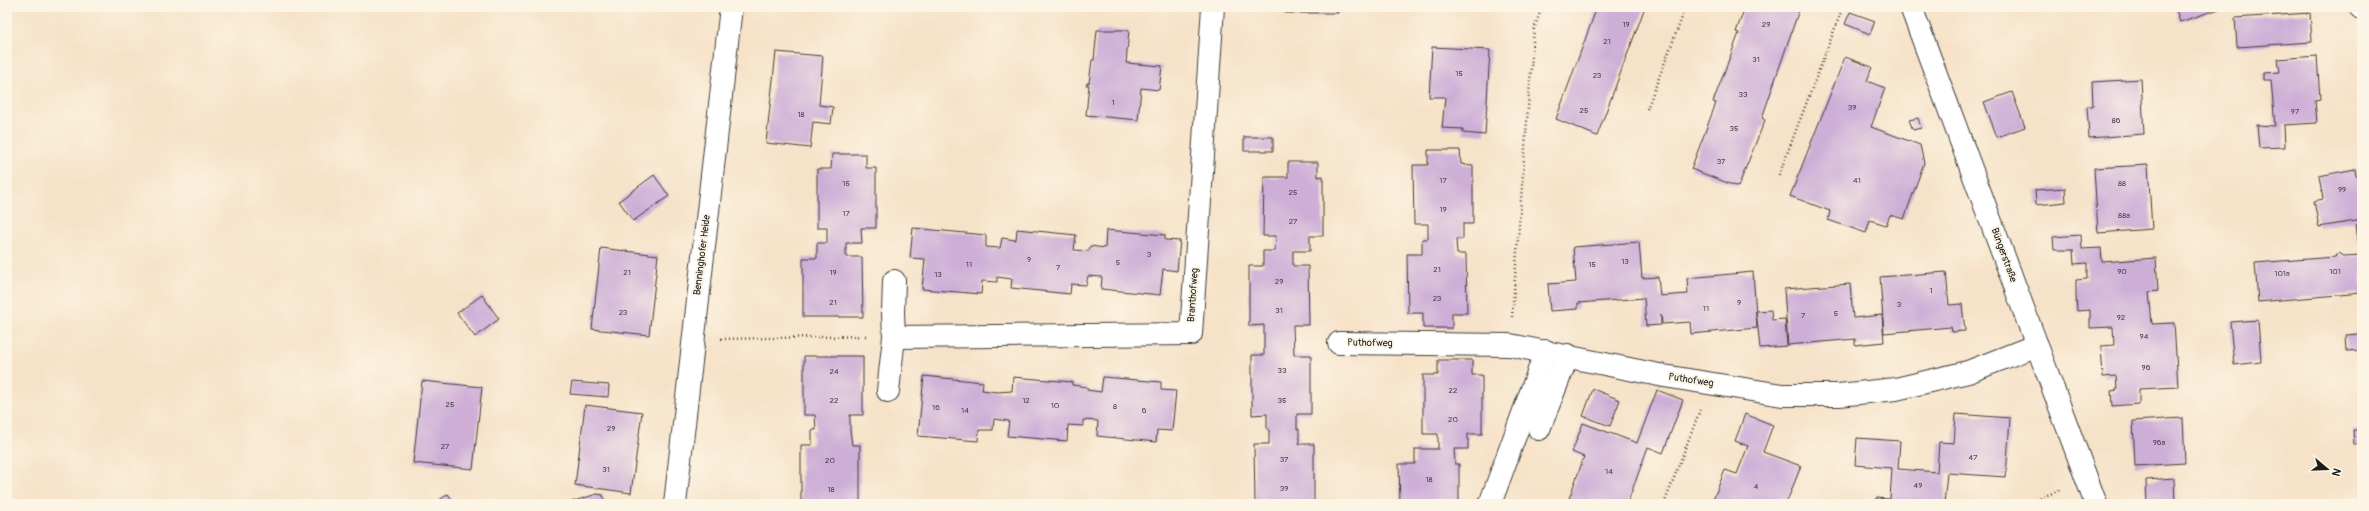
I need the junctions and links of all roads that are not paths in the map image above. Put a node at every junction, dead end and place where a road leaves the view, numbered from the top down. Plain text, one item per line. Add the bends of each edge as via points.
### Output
1 (731, 7) edge
2 (1212, 7) edge
3 (1911, 7) edge
4 (894, 281) dead end
5 (894, 336) junction
6 (1339, 342) dead end
7 (2037, 346) junction
8 (1546, 351) junction
9 (1568, 355) junction
10 (888, 391) dead end
11 (1539, 429) dead end
12 (675, 504) edge
13 (1490, 504) edge
14 (2096, 504) edge

1 - 12 street, Benninghofer Heide
2 - 5 street, Branthofweg via 1191,334
3 - 7 street, Büngerstraße
4 - 5 street
5 - 10 street
6 - 8 street, Puthofweg via 1510,345
7 - 9 street, Puthofweg via 1968,372 1896,389 1839,395 1782,395 1664,376
7 - 14 street, Büngerstraße
8 - 9 street, Puthofweg
8 - 13 street
9 - 11 street

